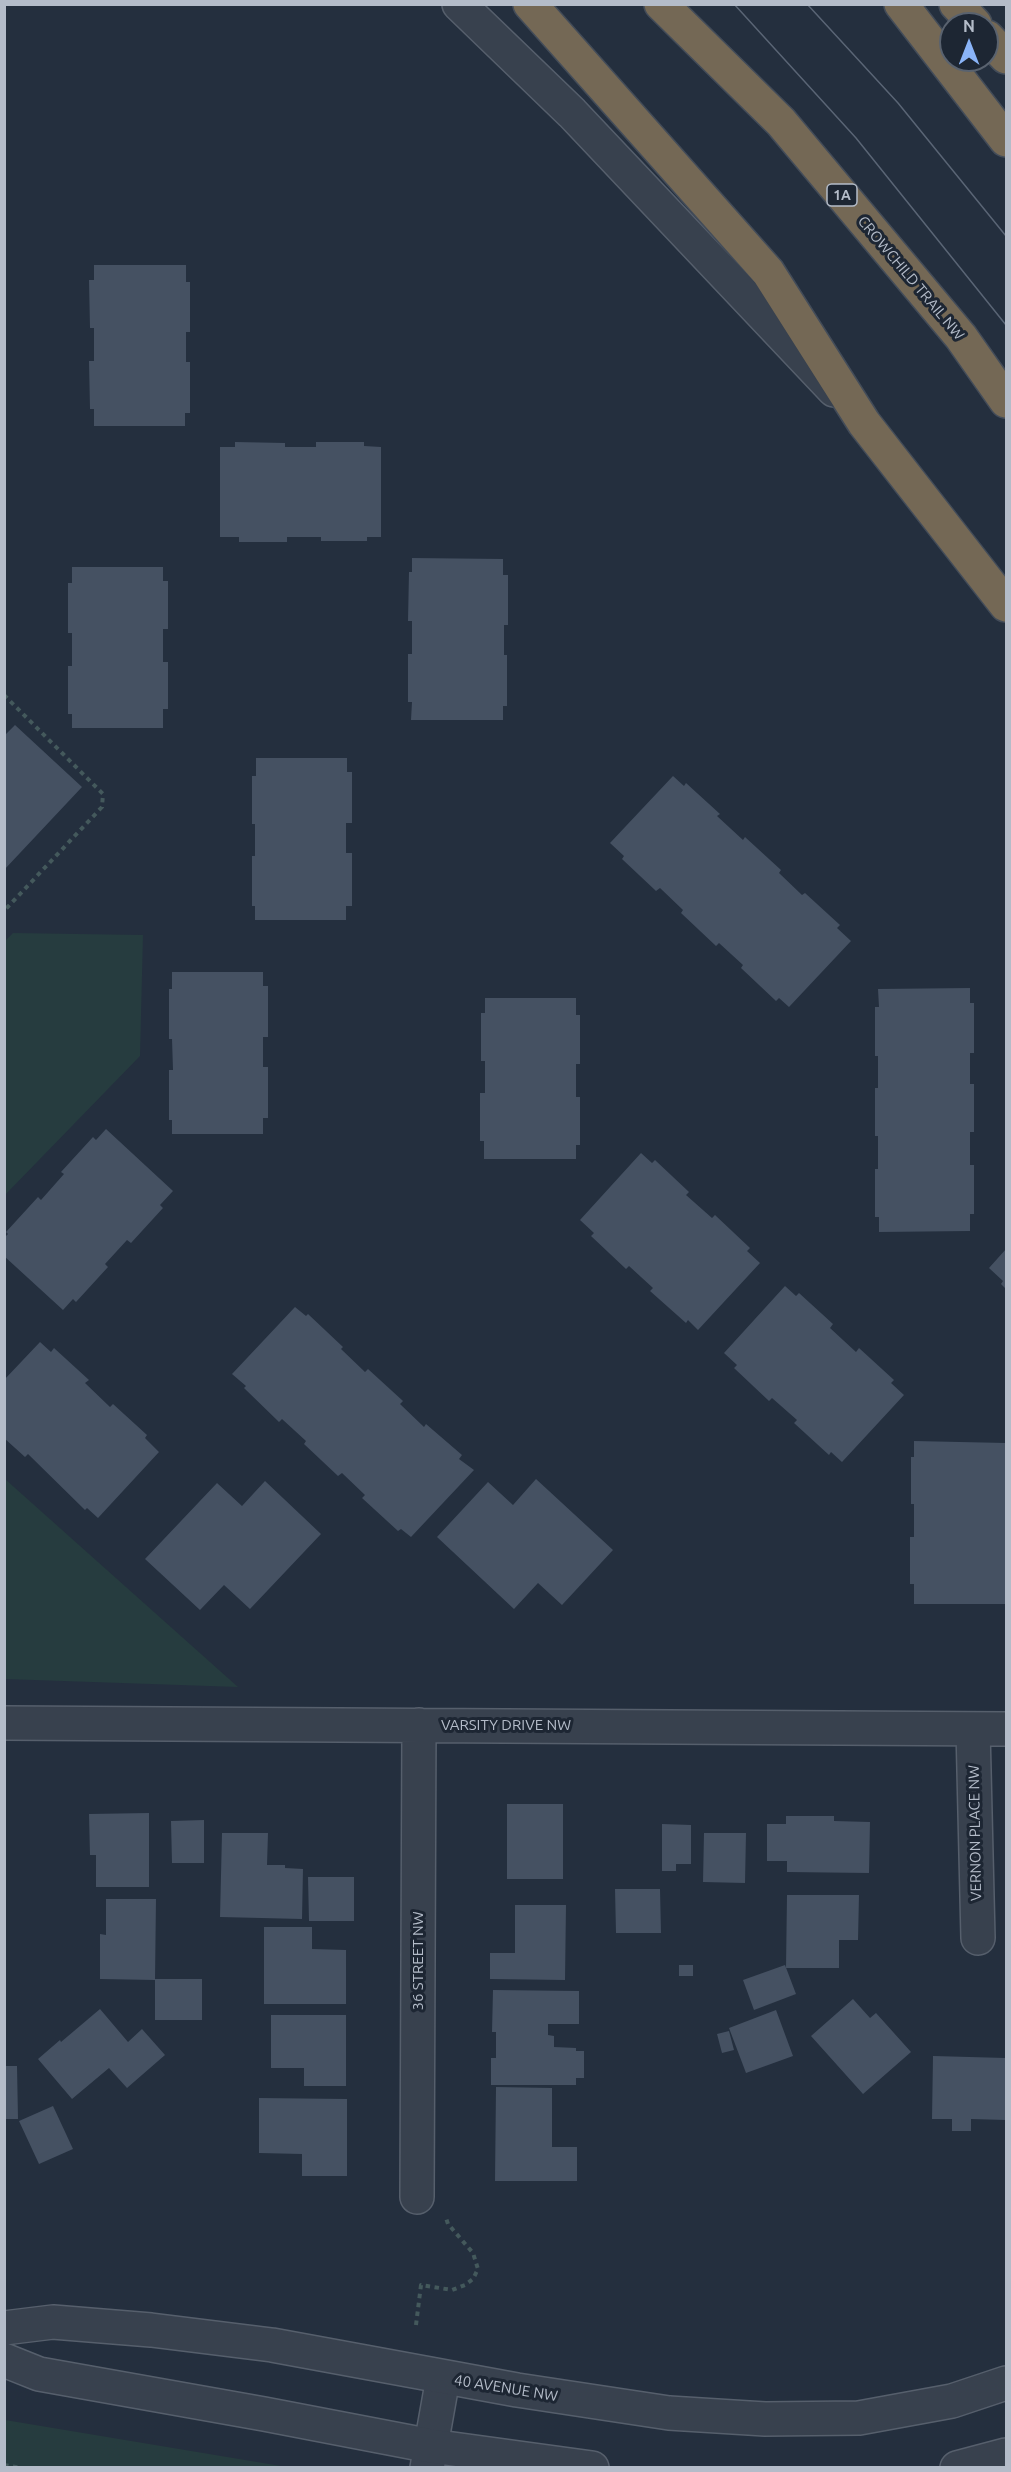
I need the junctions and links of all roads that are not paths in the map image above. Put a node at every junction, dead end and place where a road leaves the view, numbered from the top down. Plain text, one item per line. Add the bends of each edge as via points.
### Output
1 (459, 4) edge
2 (530, 4) edge
3 (661, 4) edge
4 (901, 4) edge
5 (1006, 140) edge
6 (1006, 400) edge
7 (864, 423) junction
8 (1006, 605) edge
9 (4, 1723) edge
10 (419, 1725) junction
11 (973, 1729) junction
12 (1006, 1729) edge
13 (978, 1938) dead end
14 (417, 2197) dead end
15 (4, 2328) edge
16 (4, 2360) edge
17 (443, 2378) junction
18 (1006, 2383) edge
19 (1006, 2455) edge
20 (429, 2457) edge
21 (591, 2468) edge
22 (957, 2468) edge

1 - 7 street via 572,113
2 - 7 highway via 768,272
3 - 6 highway, CROWCHILD TRAIL NW / 1A via 781,123 961,337
4 - 5 highway
7 - 8 highway
9 - 10 street, VARSITY DRIVE NW
10 - 11 street, VARSITY DRIVE NW
10 - 14 street, 36 STREET NW
11 - 12 street, VARSITY DRIVE NW
11 - 13 street, VERNON PLACE NW
15 - 17 street, 40 AVENUE NW via 53,2322 151,2330 272,2345
16 - 20 street via 39,2374 264,2414
17 - 18 street, 40 AVENUE NW via 669,2413 765,2419 859,2418 952,2401
17 - 20 street
19 - 22 street
20 - 21 street

